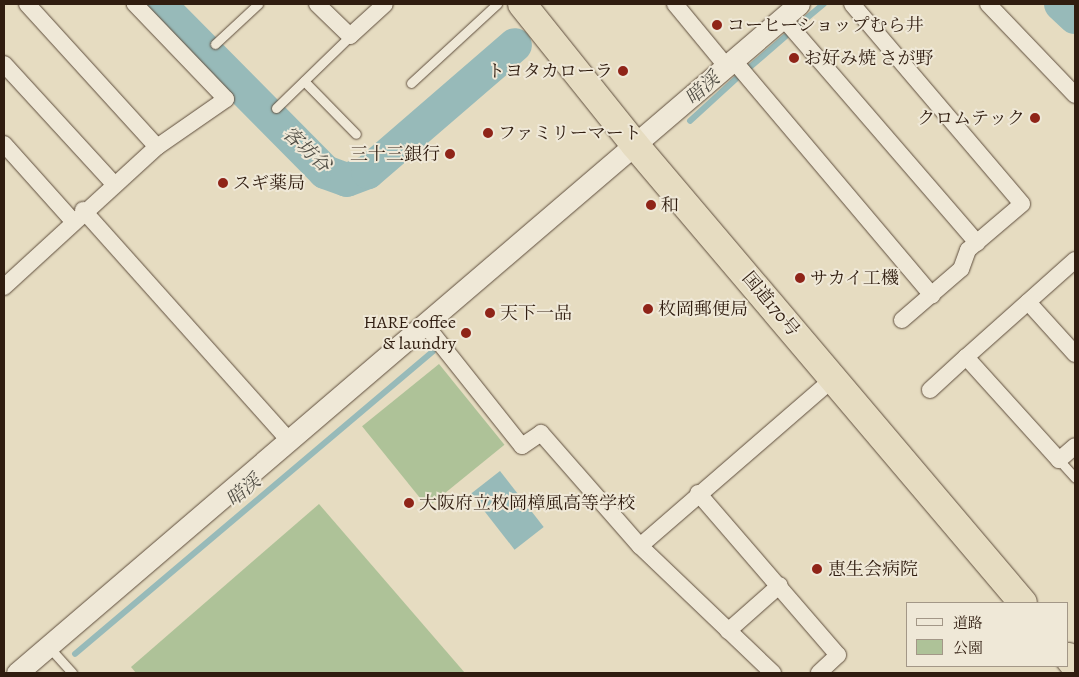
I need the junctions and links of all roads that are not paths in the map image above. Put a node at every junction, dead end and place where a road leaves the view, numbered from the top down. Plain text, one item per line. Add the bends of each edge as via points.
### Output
1 (27, 4) edge
2 (136, 4) edge
3 (258, 4) edge
4 (317, 4) edge
5 (385, 4) edge
6 (497, 4) edge
7 (522, 4) edge
8 (674, 4) edge
9 (799, 4) edge
10 (852, 4) edge
11 (988, 4) edge
12 (783, 18) junction
13 (350, 36) junction
14 (215, 44) dead end
15 (4, 64) edge
16 (731, 64) junction
17 (304, 81) junction
18 (411, 83) dead end
19 (1075, 95) edge
20 (276, 108) dead end
21 (356, 134) dead end
22 (4, 144) edge
23 (635, 144) junction
24 (157, 147) junction
25 (114, 184) junction
26 (78, 215) junction
27 (977, 243) junction
28 (1075, 260) edge
29 (4, 287) edge
30 (932, 295) junction
31 (1028, 302) junction
32 (902, 320) dead end
33 (424, 322) junction
34 (1075, 354) edge
35 (966, 357) junction
36 (834, 378) junction
37 (930, 390) dead end
38 (289, 440) junction
39 (1075, 446) edge
40 (1059, 460) junction
41 (1075, 478) edge
42 (698, 493) junction
43 (640, 546) junction
44 (780, 585) junction
45 (1021, 602) edge
46 (728, 631) junction
47 (48, 646) junction
48 (18, 673) edge
49 (72, 673) edge
50 (773, 673) edge
51 (819, 673) edge

1 - 24 street
2 - 24 street via 226,99
3 - 14 lane
4 - 13 street
5 - 13 street
6 - 18 lane
7 - 23 highway, 国道170号
8 - 16 street
9 - 12 street
10 - 27 street via 1022,204
11 - 19 street
12 - 16 street
12 - 27 street
13 - 17 lane
15 - 25 street
16 - 23 street
16 - 30 street
17 - 20 lane
17 - 21 lane
22 - 26 street
23 - 33 street
23 - 36 highway, 国道170号
24 - 25 street
25 - 26 street
26 - 29 street
26 - 38 street
27 - 30 street via 968,250 961,269
28 - 31 street
30 - 32 street
31 - 34 street
31 - 35 street
33 - 38 street
33 - 43 street via 522,446 541,434
35 - 37 street
35 - 40 street
36 - 42 street
36 - 45 highway, 国道170号
38 - 47 street
39 - 40 street
40 - 41 lane
42 - 43 street
42 - 44 street
43 - 46 street
44 - 46 street
44 - 51 street via 838,655
46 - 50 street
47 - 48 street
47 - 49 lane

